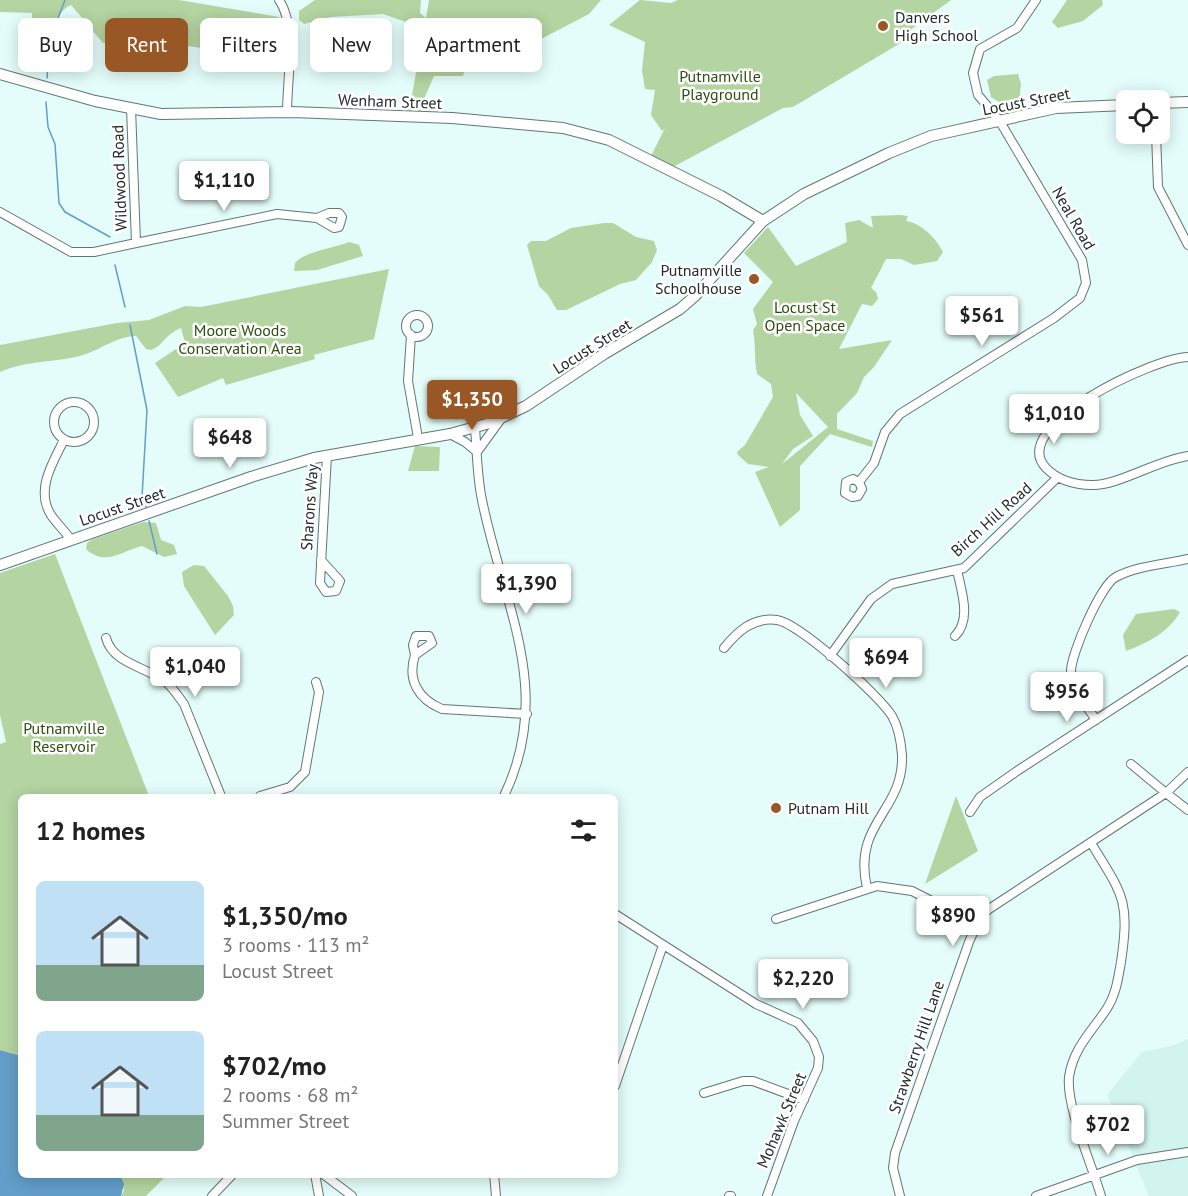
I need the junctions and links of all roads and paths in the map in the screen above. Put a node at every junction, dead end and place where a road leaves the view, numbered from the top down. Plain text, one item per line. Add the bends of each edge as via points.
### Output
1 (279, 0) edge
2 (1036, 0) edge
3 (0, 74) edge
4 (1188, 102) edge
5 (1170, 103) edge
6 (1116, 105) edge
7 (131, 108) junction
8 (287, 112) junction
9 (999, 120) junction
10 (1156, 144) edge
11 (0, 212) edge
12 (317, 218) dead end
13 (763, 221) junction
14 (136, 243) junction
15 (1188, 245) edge
16 (411, 335) dead end
17 (1188, 357) edge
18 (502, 417) junction
19 (475, 428) junction
20 (450, 434) junction
21 (418, 438) junction
22 (64, 440) junction
23 (477, 452) junction
24 (327, 455) junction
25 (1188, 456) edge
26 (1058, 477) junction
27 (859, 482) dead end
28 (71, 540) junction
29 (1188, 559) edge
30 (321, 560) dead end
31 (0, 565) edge
32 (957, 570) junction
33 (955, 636) dead end
34 (106, 639) dead end
35 (724, 648) dead end
36 (416, 655) dead end
37 (830, 656) junction
38 (1188, 660) edge
39 (316, 682) dead end
40 (527, 714) junction
41 (1096, 720) junction
42 (1131, 764) dead end
43 (1188, 772) edge
44 (1166, 793) junction
45 (220, 794) edge
46 (267, 794) edge
47 (505, 794) edge
48 (1188, 810) edge
49 (970, 812) dead end
50 (1091, 843) junction
51 (867, 888) junction
52 (618, 916) edge
53 (776, 919) dead end
54 (977, 924) junction
55 (663, 945) junction
56 (618, 1077) edge
57 (704, 1093) dead end
58 (804, 1100) junction
59 (1188, 1152) edge
60 (1095, 1175) junction
61 (228, 1178) edge
62 (316, 1178) edge
63 (322, 1178) edge
64 (327, 1178) edge
65 (494, 1178) edge
66 (212, 1196) edge
67 (321, 1196) edge
68 (352, 1196) edge
69 (496, 1196) edge
70 (766, 1196) edge
71 (900, 1196) edge
72 (1036, 1196) edge
73 (1101, 1196) edge

1 - 8 street via 288,27
2 - 9 street, Neal Road via 1017,28 986,43 975,60 975,88
3 - 7 main road, Wenham Street
4 - 5 main road
6 - 9 main road, Locust Street via 1056,108
7 - 8 main road, Wenham Street via 161,114
7 - 14 street, Wildwood Road
8 - 13 main road, Wenham Street via 452,118 590,134 721,196
9 - 13 main road, Locust Street via 910,144 804,194
9 - 27 street, Neal Road via 1075,245 1085,271 1084,290 1074,304 892,421 874,463
10 - 15 street via 1158,188
11 - 14 street, Wildwood Road via 71,252 94,252
12 - 14 street via 277,214
13 - 18 main road, Locust Street via 680,309 526,406
16 - 21 street via 408,381
17 - 26 street via 1168,360 1104,388 1048,431 1038,451 1043,464
18 - 19 main road, Locust Street
18 - 23 street
19 - 20 main road, Locust Street
19 - 23 street
20 - 21 main road, Locust Street
20 - 23 street
21 - 24 main road, Locust Street
22 - 22 street via 81,441 93,429 92,412 83,403 69,402 58,409 55,429
22 - 28 street via 45,482 45,499 52,516
23 - 40 street via 481,498 525,667
24 - 28 main road, Locust Street via 251,477
24 - 30 street, Sharons Way
25 - 26 street via 1095,486
26 - 32 street, Birch Hill Road via 964,568
28 - 31 main road, Locust Street
29 - 41 street via 1117,576 1098,597 1071,669 1074,685
32 - 33 street via 964,615
32 - 37 street, Birch Hill Road via 903,580 881,591
34 - 45 street via 118,657 165,681 175,691 184,704
35 - 37 street via 743,627 776,620 801,631
36 - 40 street via 414,684 433,705 442,709
37 - 51 street via 889,711 900,740 902,762 897,786 865,847
38 - 41 street
39 - 46 street via 319,692 305,771 290,787
40 - 47 street via 517,765
41 - 49 street via 980,797
42 - 44 street
43 - 44 street, Strawberry Hill Lane
44 - 48 street
44 - 50 street, Strawberry Hill Lane
50 - 54 street, Strawberry Hill Lane via 998,903
50 - 60 street via 1120,893 1126,922 1116,990 1075,1054 1070,1076 1070,1101
51 - 53 street
51 - 54 street via 912,891
52 - 55 street, Mohawk Street
54 - 71 street, Strawberry Hill Lane via 894,1153 893,1168
55 - 56 street
55 - 58 street, Mohawk Street via 756,1004 806,1030 816,1048 818,1068
57 - 58 street via 753,1081
58 - 70 street, Mohawk Street
59 - 60 street via 1137,1160
60 - 72 street
60 - 73 street
61 - 66 street
62 - 67 street
63 - 67 street
64 - 68 street
65 - 69 street

